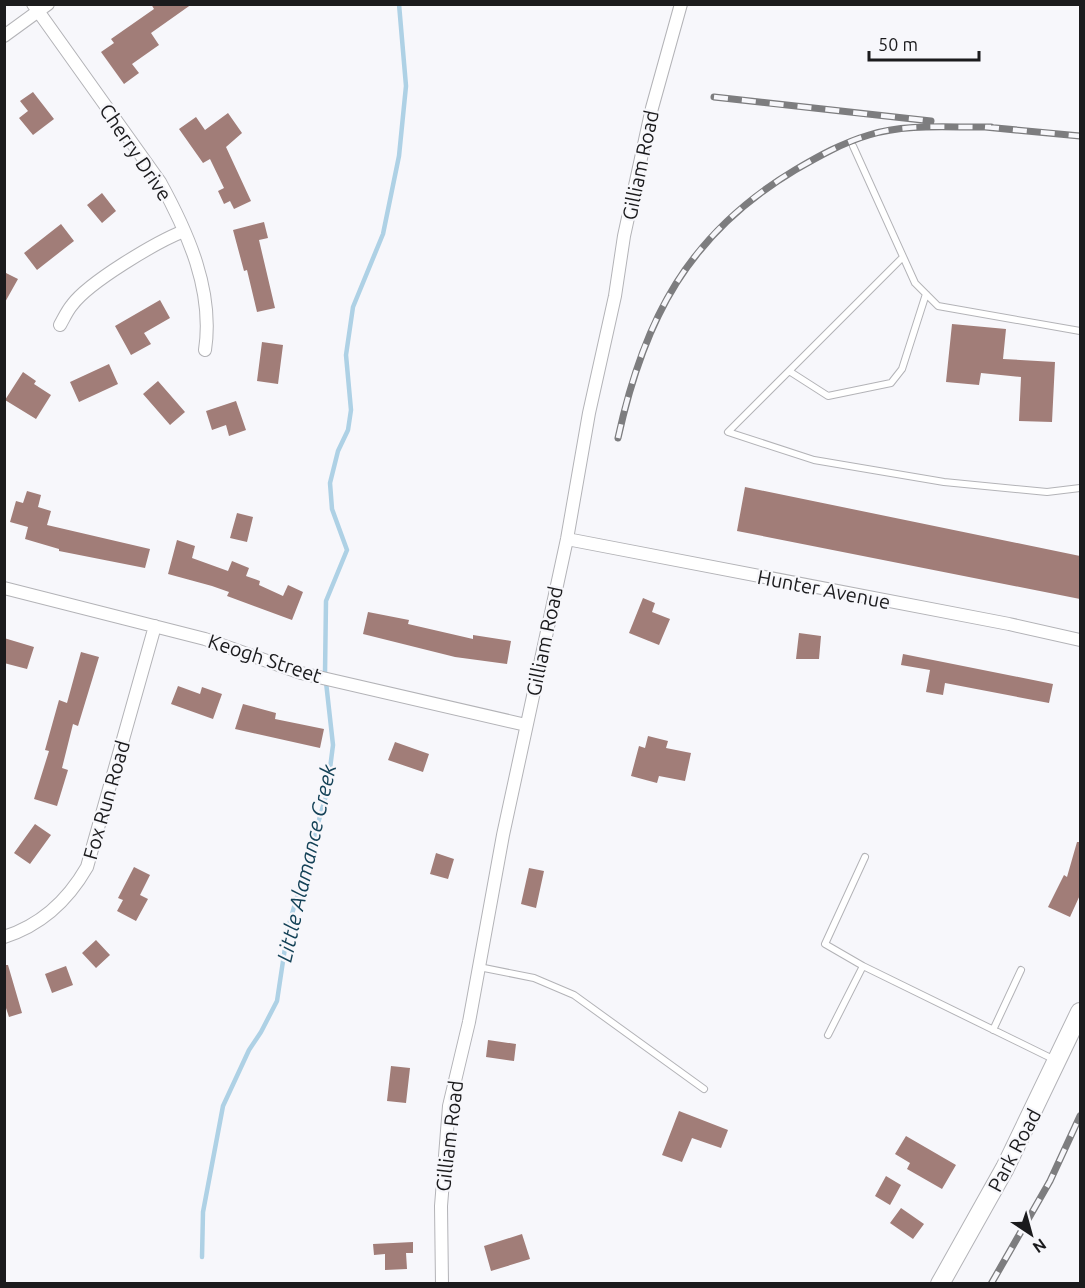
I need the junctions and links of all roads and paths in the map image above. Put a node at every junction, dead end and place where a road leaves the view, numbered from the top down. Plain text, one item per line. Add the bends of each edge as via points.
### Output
1 (681, 4) edge
2 (40, 7) edge
3 (4, 36) edge
4 (853, 146) dead end
5 (184, 231) junction
6 (903, 257) junction
7 (926, 294) junction
8 (60, 325) dead end
9 (1080, 332) edge
10 (205, 350) dead end
11 (789, 371) junction
12 (1080, 488) edge
13 (567, 539) junction
14 (4, 588) edge
15 (155, 626) junction
16 (1080, 640) edge
17 (526, 725) junction
18 (865, 857) dead end
19 (4, 937) edge
20 (863, 966) junction
21 (478, 967) junction
22 (1021, 970) dead end
23 (1080, 1012) edge
24 (993, 1030) junction
25 (828, 1035) dead end
26 (1058, 1062) junction
27 (704, 1089) dead end
28 (442, 1284) edge
29 (940, 1284) edge

1 - 13 street, Gilliam Road via 652,108 624,236
2 - 3 street
2 - 5 street, Cherry Drive via 160,182
4 - 6 lane
5 - 8 street via 166,238 103,279 72,303
5 - 10 street, Cherry Drive via 205,293
6 - 7 lane via 915,283
6 - 11 lane
7 - 9 lane via 938,306
7 - 11 lane via 902,369 891,383 828,396
11 - 12 lane via 728,432 814,460 944,482 1047,492
13 - 16 street, Hunter Avenue
13 - 17 street, Gilliam Road
14 - 15 street, Keogh Street
15 - 17 street, Keogh Street via 301,673
15 - 19 street, Fox Run Road via 87,867 75,888 58,905 38,921
17 - 21 street, Gilliam Road
18 - 20 lane via 825,944
20 - 24 lane
20 - 25 lane
21 - 27 lane via 534,978 574,995
21 - 28 street, Gilliam Road via 449,1106 441,1206
22 - 24 lane
23 - 26 street, Park Road
24 - 26 lane
26 - 29 street, Park Road

